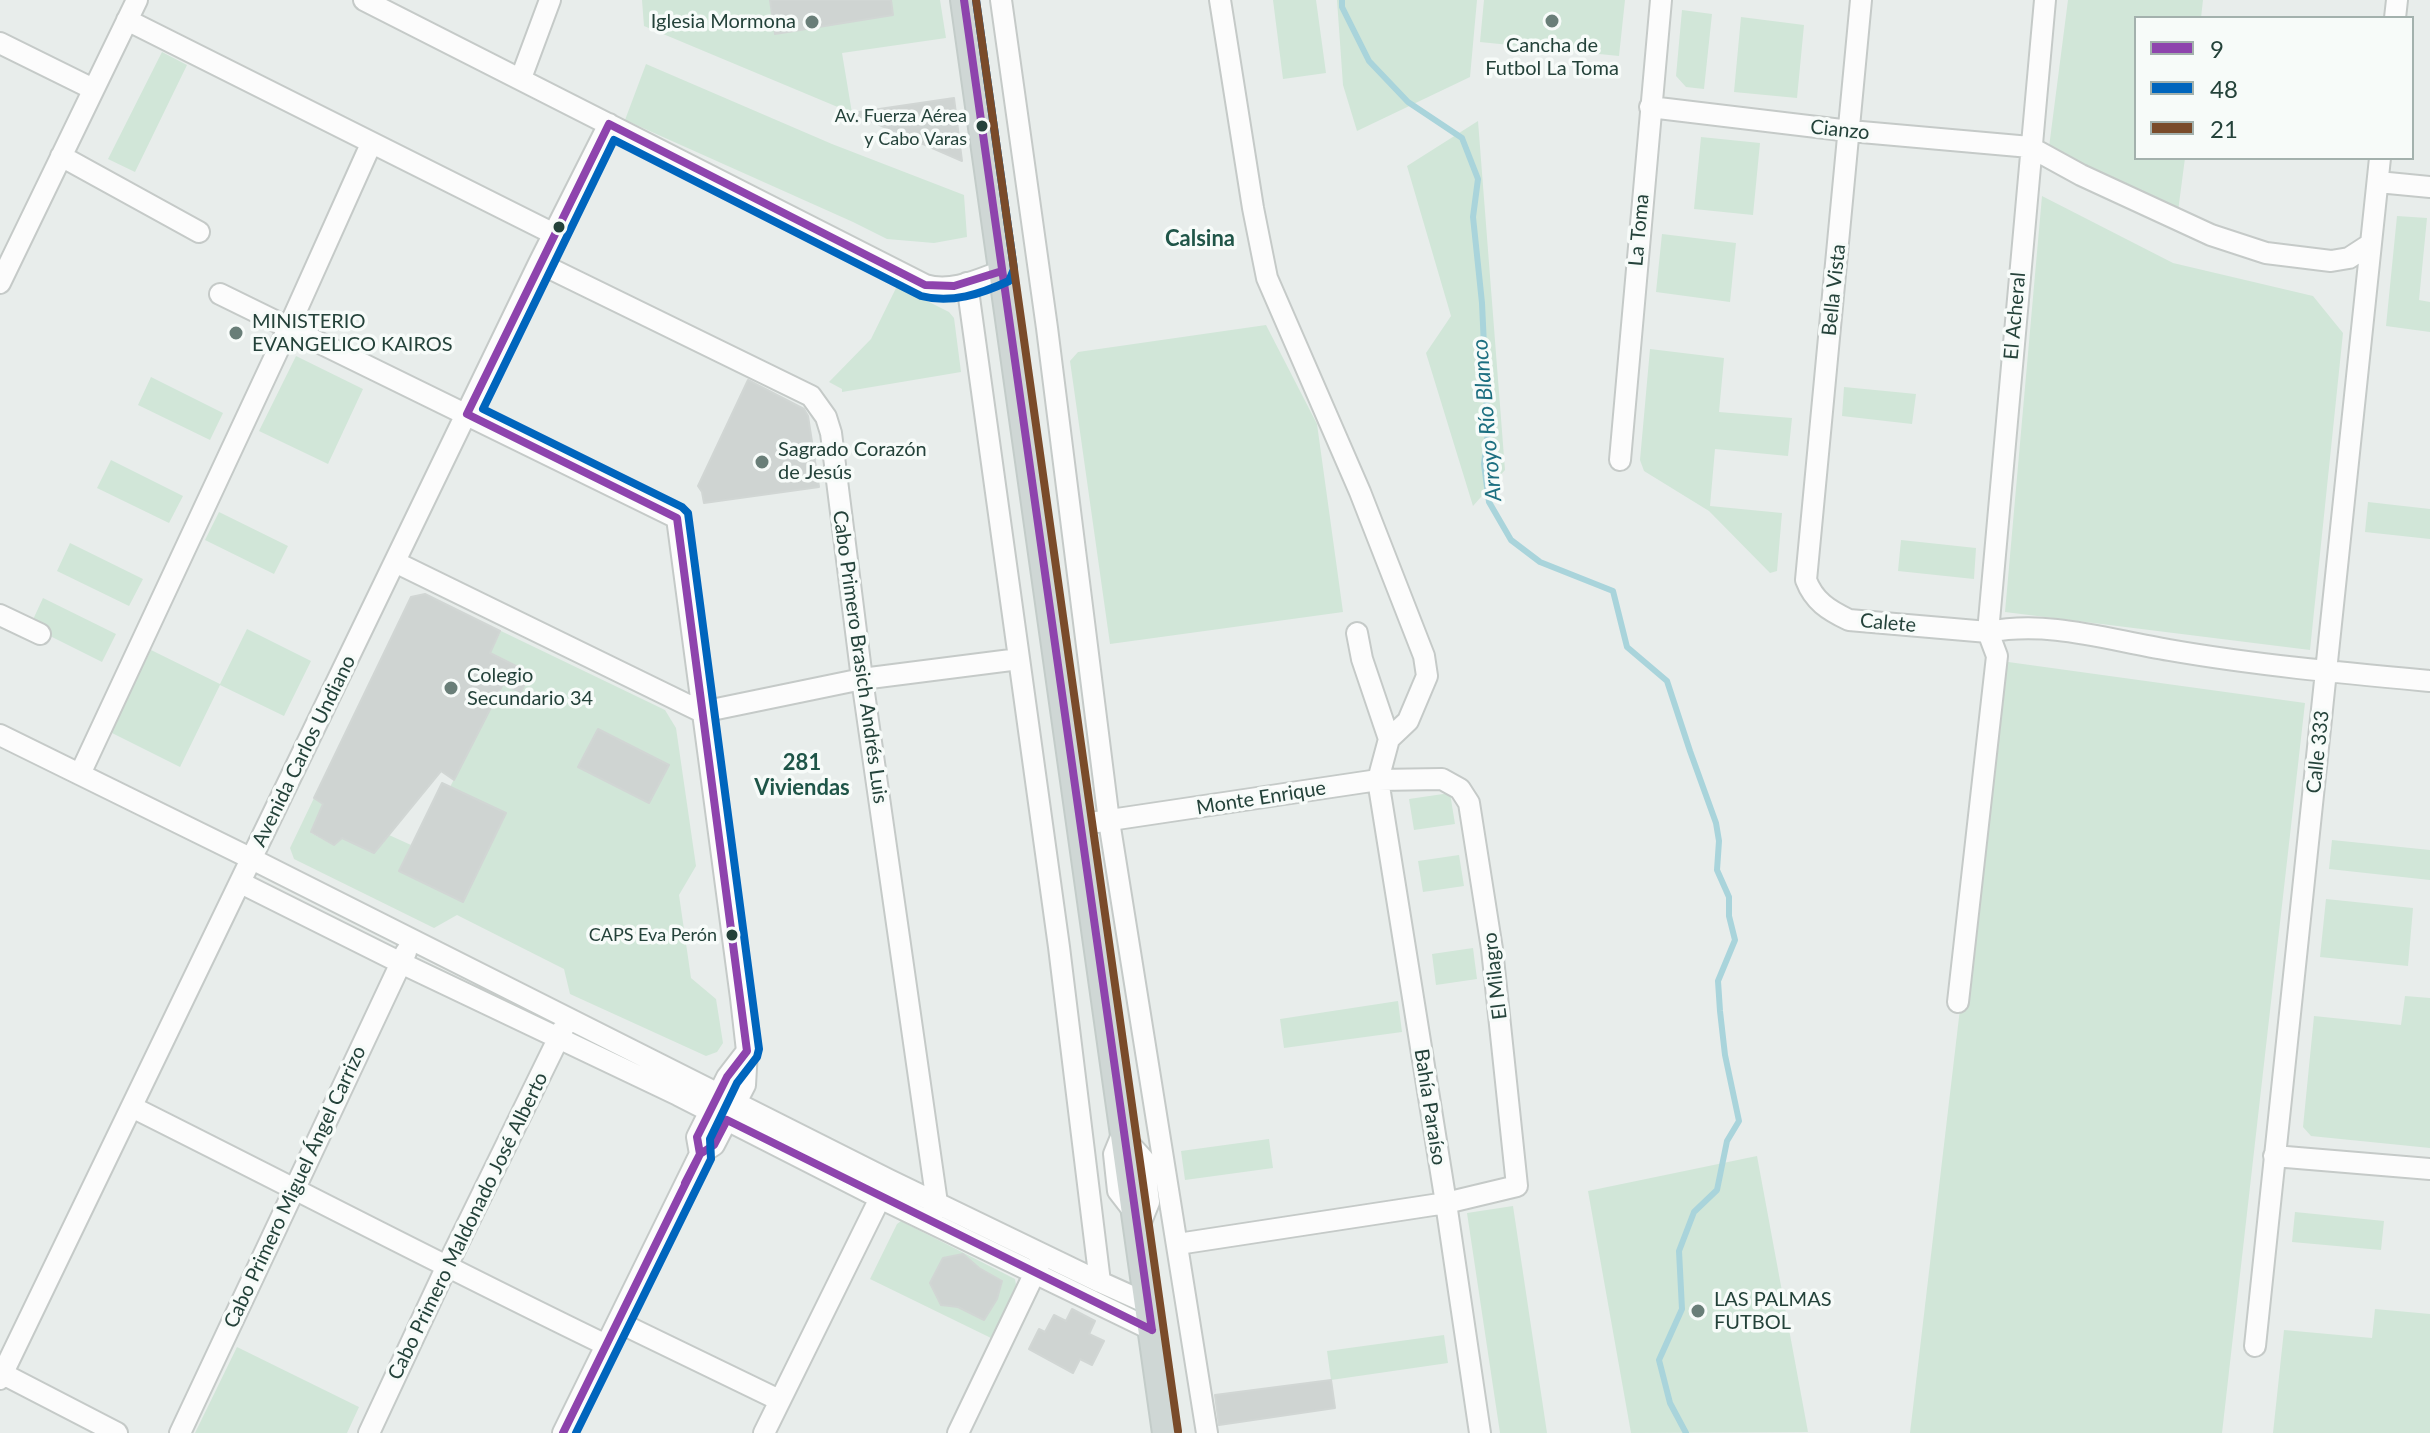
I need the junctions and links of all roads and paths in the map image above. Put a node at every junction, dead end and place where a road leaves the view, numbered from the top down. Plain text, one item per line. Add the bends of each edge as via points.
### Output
1 (137, 0) edge
2 (364, 0) edge
3 (550, 0) edge
4 (964, 0) edge
5 (1001, 0) edge
6 (1220, 0) edge
7 (1661, 0) edge
8 (1861, 0) edge
9 (2045, 0) edge
10 (127, 20) junction
11 (0, 43) edge
12 (521, 78) junction
13 (93, 89) junction
14 (1650, 107) junction
15 (609, 124) junction
16 (1850, 131) junction
17 (371, 144) junction
18 (2030, 147) junction
19 (61, 156) junction
20 (2380, 160) edge
21 (2378, 182) junction
22 (2430, 187) edge
23 (199, 232) dead end
24 (554, 234) junction
25 (2369, 245) junction
26 (2331, 261) junction
27 (539, 263) junction
28 (1002, 271) junction
29 (0, 283) edge
30 (967, 283) junction
31 (2365, 288) junction
32 (220, 294) dead end
33 (288, 327) junction
34 (467, 414) junction
35 (1620, 460) dead end
36 (395, 562) junction
37 (1806, 580) joint
38 (0, 615) edge
39 (1988, 632) junction
40 (1357, 633) dead end
41 (40, 634) dead end
42 (1019, 659) junction
43 (2326, 672) junction
44 (862, 679) junction
45 (2430, 681) edge
46 (702, 712) junction
47 (0, 735) edge
48 (1389, 739) junction
49 (80, 774) junction
50 (1442, 779) joint
51 (1378, 780) junction
52 (1109, 821) junction
53 (1080, 824) junction
54 (252, 859) junction
55 (241, 883) junction
56 (411, 941) junction
57 (401, 963) junction
58 (1958, 1002) dead end
59 (568, 1019) junction
60 (558, 1039) junction
61 (132, 1107) junction
62 (723, 1107) junction
63 (2274, 1156) junction
64 (2430, 1169) edge
65 (294, 1188) junction
66 (885, 1189) junction
67 (1446, 1203) junction
68 (933, 1212) junction
69 (1178, 1244) junction
70 (1039, 1264) junction
71 (446, 1268) junction
72 (1100, 1282) junction
73 (1149, 1304) junction
74 (618, 1322) junction
75 (1152, 1330) junction
76 (606, 1345) junction
77 (2255, 1346) dead end
78 (1, 1376) edge
79 (779, 1400) junction
80 (117, 1433) edge
81 (180, 1433) edge
82 (369, 1433) edge
83 (563, 1433) edge
84 (764, 1433) edge
85 (958, 1433) edge
86 (1166, 1433) edge
87 (1207, 1433) edge
88 (1480, 1433) edge

1 - 10 street
2 - 12 street
3 - 12 street
4 - 28 main road
5 - 52 street
6 - 48 street via 1267,278 1424,656 1427,676 1419,699 1408,721
7 - 14 street, La Toma
8 - 16 street, Bella Vista
9 - 18 street, El Acheral
10 - 13 street
10 - 17 street
11 - 13 street
12 - 15 street
13 - 19 street
14 - 16 street, Cianzo
14 - 35 street, La Toma
15 - 24 street, Avenida Carlos Undiano
15 - 30 street via 925,285
16 - 18 street, Cianzo
16 - 37 street, Bella Vista
17 - 24 street
17 - 33 street
18 - 26 street via 2211,235 2266,253
18 - 39 street, El Acheral
19 - 23 street
19 - 29 street
20 - 21 street, Calle 333
21 - 22 street
21 - 25 street, Calle 333
24 - 27 street, Avenida Carlos Undiano
25 - 26 street via 2349,258
25 - 31 street, Calle 333
26 - 31 street
27 - 34 street, Avenida Carlos Undiano
27 - 44 street, Cabo Primero Brasich Andrés Luis via 811,396 831,433
28 - 30 street
28 - 53 main road
30 - 42 street
31 - 43 street, Calle 333
32 - 33 street
33 - 34 street
33 - 49 street
34 - 36 street, Avenida Carlos Undiano
34 - 46 street via 677,518
36 - 46 street
36 - 54 street, Avenida Carlos Undiano
37 - 39 street, Calete via 1812,595 1849,620
38 - 41 street
39 - 43 street, Calete via 2067,630
39 - 58 street, El Acheral via 1997,656
40 - 48 street
42 - 44 street
42 - 72 street
43 - 45 street
43 - 63 street, Calle 333
44 - 46 street
44 - 68 street, Cabo Primero Brasich Andrés Luis
46 - 62 street via 747,1051 727,1077
47 - 49 street
48 - 51 street
49 - 54 street
50 - 51 street, Monte Enrique
50 - 67 street, El Milagro via 1460,789 1469,803 1492,949 1517,1186
51 - 52 street, Monte Enrique
51 - 67 street, Bahía Paraíso
52 - 53 street, Monte Enrique
52 - 69 street
53 - 73 main road
54 - 55 street, Avenida Carlos Undiano
54 - 56 street
55 - 57 street
55 - 61 street, Avenida Carlos Undiano
56 - 57 street, Cabo Primero Miguel Ángel Carrizo
56 - 59 street
57 - 60 street
57 - 65 street, Cabo Primero Miguel Ángel Carrizo
59 - 60 street, Cabo Primero Maldonado José Alberto
59 - 62 street
60 - 62 street
60 - 71 street, Cabo Primero Maldonado José Alberto
61 - 65 street
61 - 78 street, Avenida Carlos Undiano
62 - 66 street
62 - 74 street via 714,1145 700,1154
63 - 64 street
63 - 77 street, Calle 333
65 - 71 street
65 - 81 street, Cabo Primero Miguel Ángel Carrizo
66 - 68 street
66 - 79 street
67 - 69 street
67 - 88 street, Bahía Paraíso
68 - 70 street
69 - 87 street
70 - 72 street
70 - 75 street
70 - 85 street
71 - 76 street
71 - 82 street, Cabo Primero Maldonado José Alberto
72 - 73 street
73 - 75 main road
74 - 76 street
74 - 79 street
75 - 86 main road
76 - 83 street
78 - 80 street
79 - 84 street

